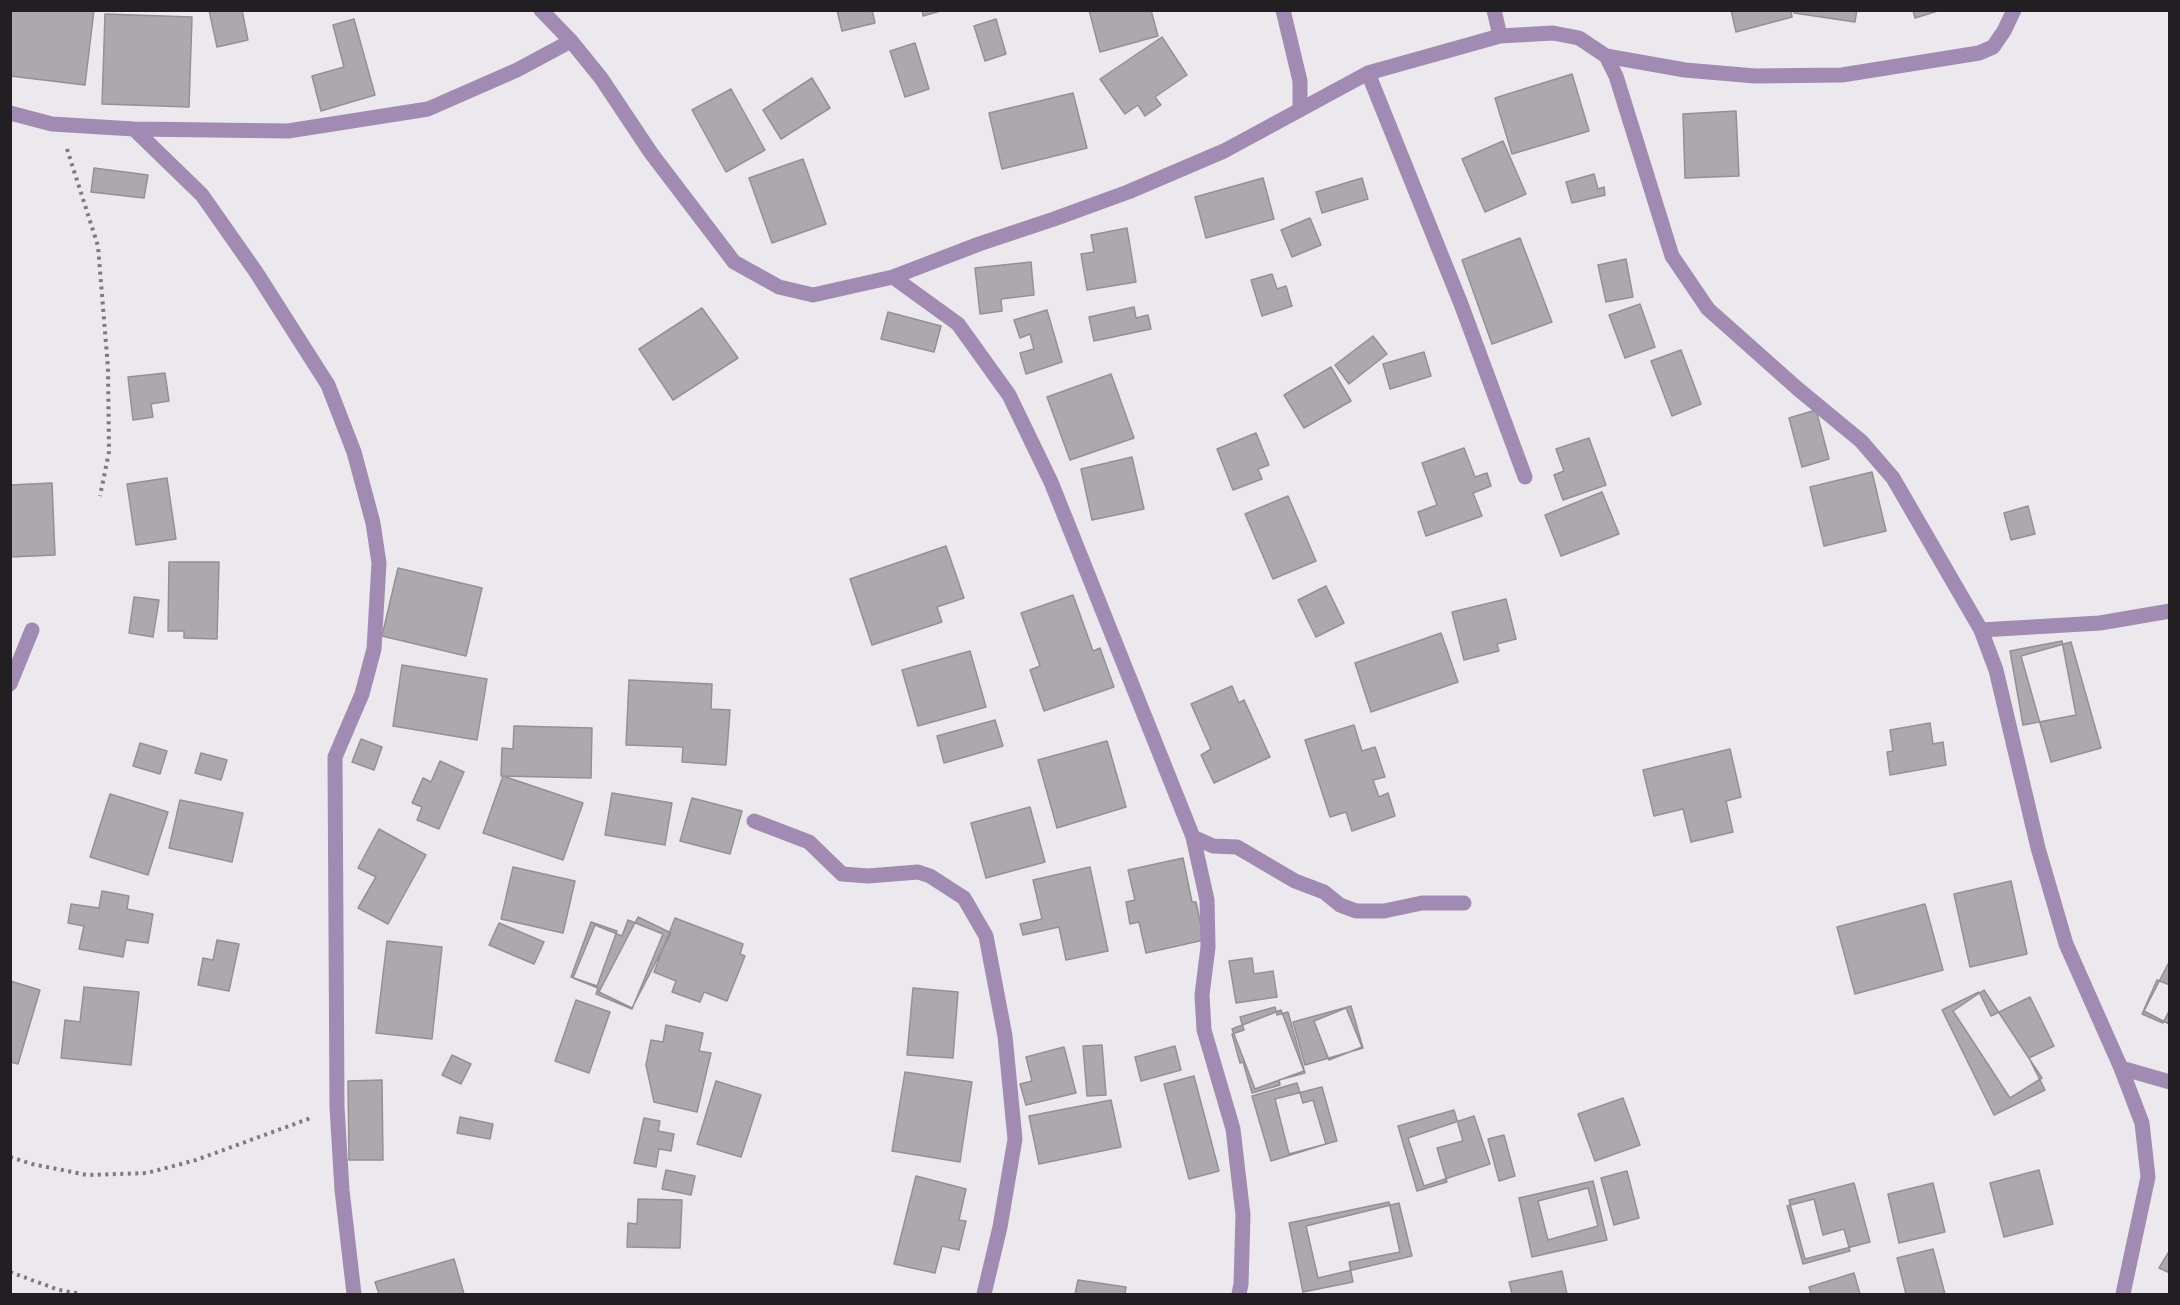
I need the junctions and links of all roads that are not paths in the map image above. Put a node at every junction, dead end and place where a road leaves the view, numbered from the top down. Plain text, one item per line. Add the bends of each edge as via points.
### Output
1 (541, 10) edge
2 (1283, 10) edge
3 (1494, 10) edge
4 (2014, 10) edge
5 (1500, 36) junction
6 (570, 41) junction
7 (1606, 56) junction
8 (1368, 74) junction
9 (1300, 110) junction
10 (10, 113) edge
11 (134, 129) junction
12 (893, 276) junction
13 (1525, 477) dead end
14 (2169, 611) edge
15 (32, 630) dead end
16 (1981, 630) junction
17 (10, 684) edge
18 (754, 821) dead end
19 (1193, 837) junction
20 (1464, 903) dead end
21 (2121, 1068) junction
22 (2169, 1082) edge
23 (354, 1294) edge
24 (984, 1294) edge
25 (1239, 1294) edge
26 (2123, 1294) edge

1 - 6 street
2 - 9 street via 1300,81
3 - 5 street
4 - 7 street via 1993,47 1979,53 1842,75 1755,76 1685,70
5 - 7 street via 1553,33 1579,38
5 - 8 street
6 - 11 street via 517,70 428,109 288,130
6 - 12 street via 734,262 779,287 813,295
7 - 16 street via 1616,76 1672,256 1708,309 1861,441 1893,478
8 - 9 street
8 - 13 street via 1461,304
9 - 12 street via 1224,151 1128,192
10 - 11 street via 52,124
11 - 23 street via 202,195 328,385 354,452 373,523 379,563 374,648 362,694 335,757 337,1107
12 - 19 street via 958,324 1009,395 1051,482
14 - 16 street via 2100,623
15 - 17 street
16 - 21 street via 1996,670 2038,848 2066,944
18 - 24 street via 809,842 842,874 918,872 930,876 964,898 986,936 1005,1036 1015,1139
19 - 20 street via 1213,846 1237,847 1295,881 1324,892 1340,905 1356,910
19 - 25 street via 1207,900 1204,1030 1233,1130 1243,1215
21 - 22 street
21 - 26 street via 2142,1123 2148,1178

